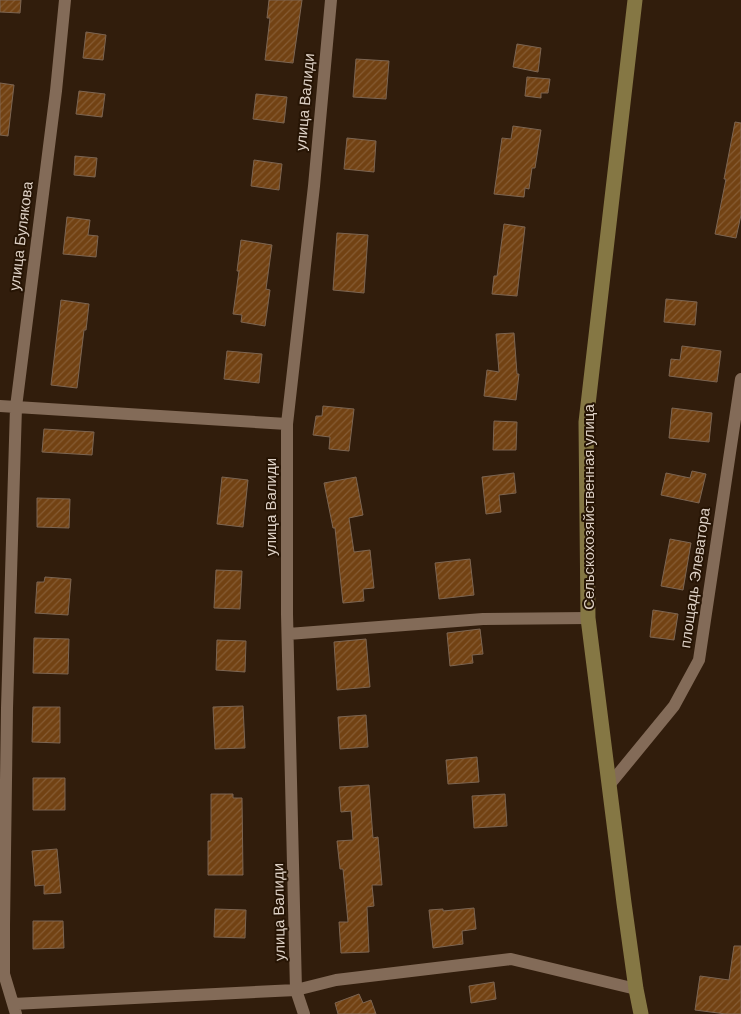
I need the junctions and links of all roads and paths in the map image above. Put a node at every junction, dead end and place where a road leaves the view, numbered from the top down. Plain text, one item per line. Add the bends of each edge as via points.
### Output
1 (65, 0) edge
2 (331, 0) edge
3 (634, 0) edge
4 (741, 379) edge
5 (0, 406) edge
6 (16, 407) junction
7 (287, 424) junction
8 (588, 618) junction
9 (288, 634) junction
10 (610, 784) junction
11 (636, 989) junction
12 (296, 990) junction
13 (15, 1009) edge
14 (304, 1014) edge
15 (641, 1014) edge

1 - 6 street, улица Булякова
2 - 7 street, улица Валиди
3 - 8 main road, Сельскохозяйственная улица via 586,422
4 - 10 street, площадь Элеватора via 699,660 674,706
5 - 6 street
6 - 7 street
6 - 13 street, улица Булякова via 4,926 4,974
7 - 9 street, улица Валиди
8 - 9 street via 483,619
8 - 10 main road, Сельскохозяйственная улица
9 - 12 street, улица Валиди
10 - 11 main road, Сельскохозяйственная улица
11 - 12 street via 512,959 336,980
11 - 15 main road, Сельскохозяйственная улица
12 - 13 street
12 - 14 street, улица Валиди

